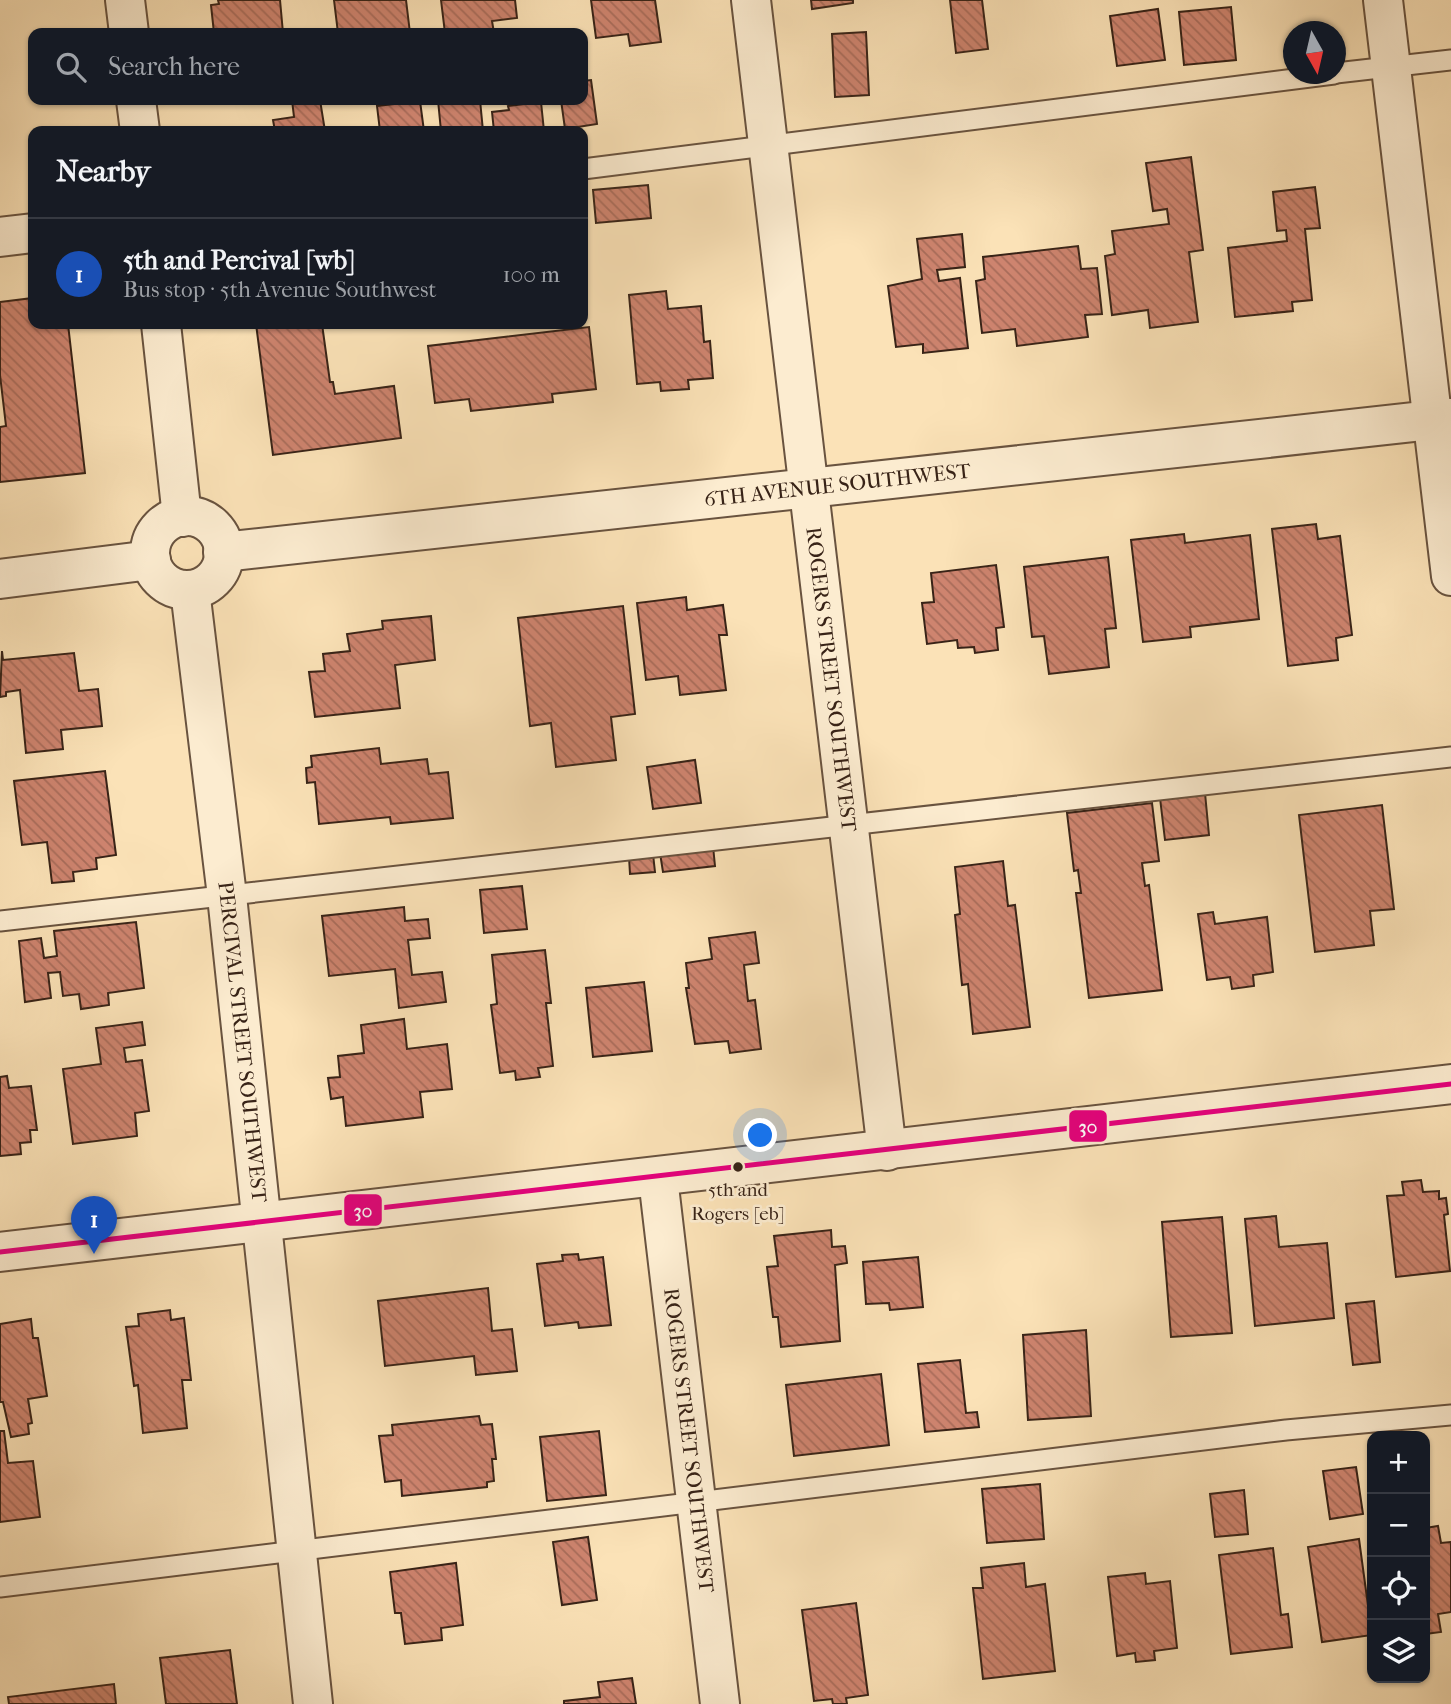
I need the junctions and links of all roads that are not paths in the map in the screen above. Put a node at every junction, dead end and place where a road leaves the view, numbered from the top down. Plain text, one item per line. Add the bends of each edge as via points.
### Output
1 (125, 0) edge
2 (751, 0) edge
3 (1383, 0) edge
4 (128, 28) edge
5 (1451, 60) edge
6 (1391, 66) junction
7 (1346, 72) edge
8 (1283, 80) edge
9 (137, 105) edge
10 (139, 126) edge
11 (766, 146) junction
12 (588, 168) edge
13 (28, 234) edge
14 (0, 237) edge
15 (162, 329) edge
16 (1442, 419) edge
17 (811, 490) junction
18 (182, 517) junction
19 (223, 552) junction
20 (151, 560) junction
21 (1451, 576) edge
22 (0, 579) edge
23 (190, 590) junction
24 (1451, 757) edge
25 (850, 825) junction
26 (227, 896) junction
27 (0, 921) edge
28 (1451, 1084) edge
29 (887, 1151) junction
30 (658, 1178) junction
31 (260, 1222) junction
32 (0, 1252) edge
33 (1451, 1415) edge
34 (696, 1503) junction
35 (298, 1551) junction
36 (0, 1587) edge
37 (313, 1704) edge
38 (720, 1704) edge

1 - 4 street
2 - 11 street, ROGERS STREET SOUTHWEST
3 - 6 street
5 - 6 lane
6 - 7 lane
6 - 16 street
8 - 11 lane
9 - 10 street
11 - 12 lane
11 - 17 street, ROGERS STREET SOUTHWEST
13 - 14 street
15 - 18 street
16 - 17 street, 6TH AVENUE SOUTHWEST
16 - 21 street
17 - 19 street, 6TH AVENUE SOUTHWEST
17 - 25 street, ROGERS STREET SOUTHWEST
18 - 19 street via 211,525 219,534
18 - 20 street via 158,530 152,540
19 - 23 street via 213,579
20 - 22 street
20 - 23 street via 166,584
23 - 26 street, PERCIVAL STREET SOUTHWEST
24 - 25 lane
25 - 26 lane
25 - 29 street, ROGERS STREET SOUTHWEST
26 - 27 lane
26 - 31 street, PERCIVAL STREET SOUTHWEST
28 - 29 street
29 - 30 street
30 - 31 street
30 - 34 street, ROGERS STREET SOUTHWEST
31 - 32 street
31 - 35 street, PERCIVAL STREET SOUTHWEST
33 - 34 lane via 1286,1430
34 - 35 lane
34 - 38 street, ROGERS STREET SOUTHWEST
35 - 36 lane
35 - 37 street, PERCIVAL STREET SOUTHWEST

